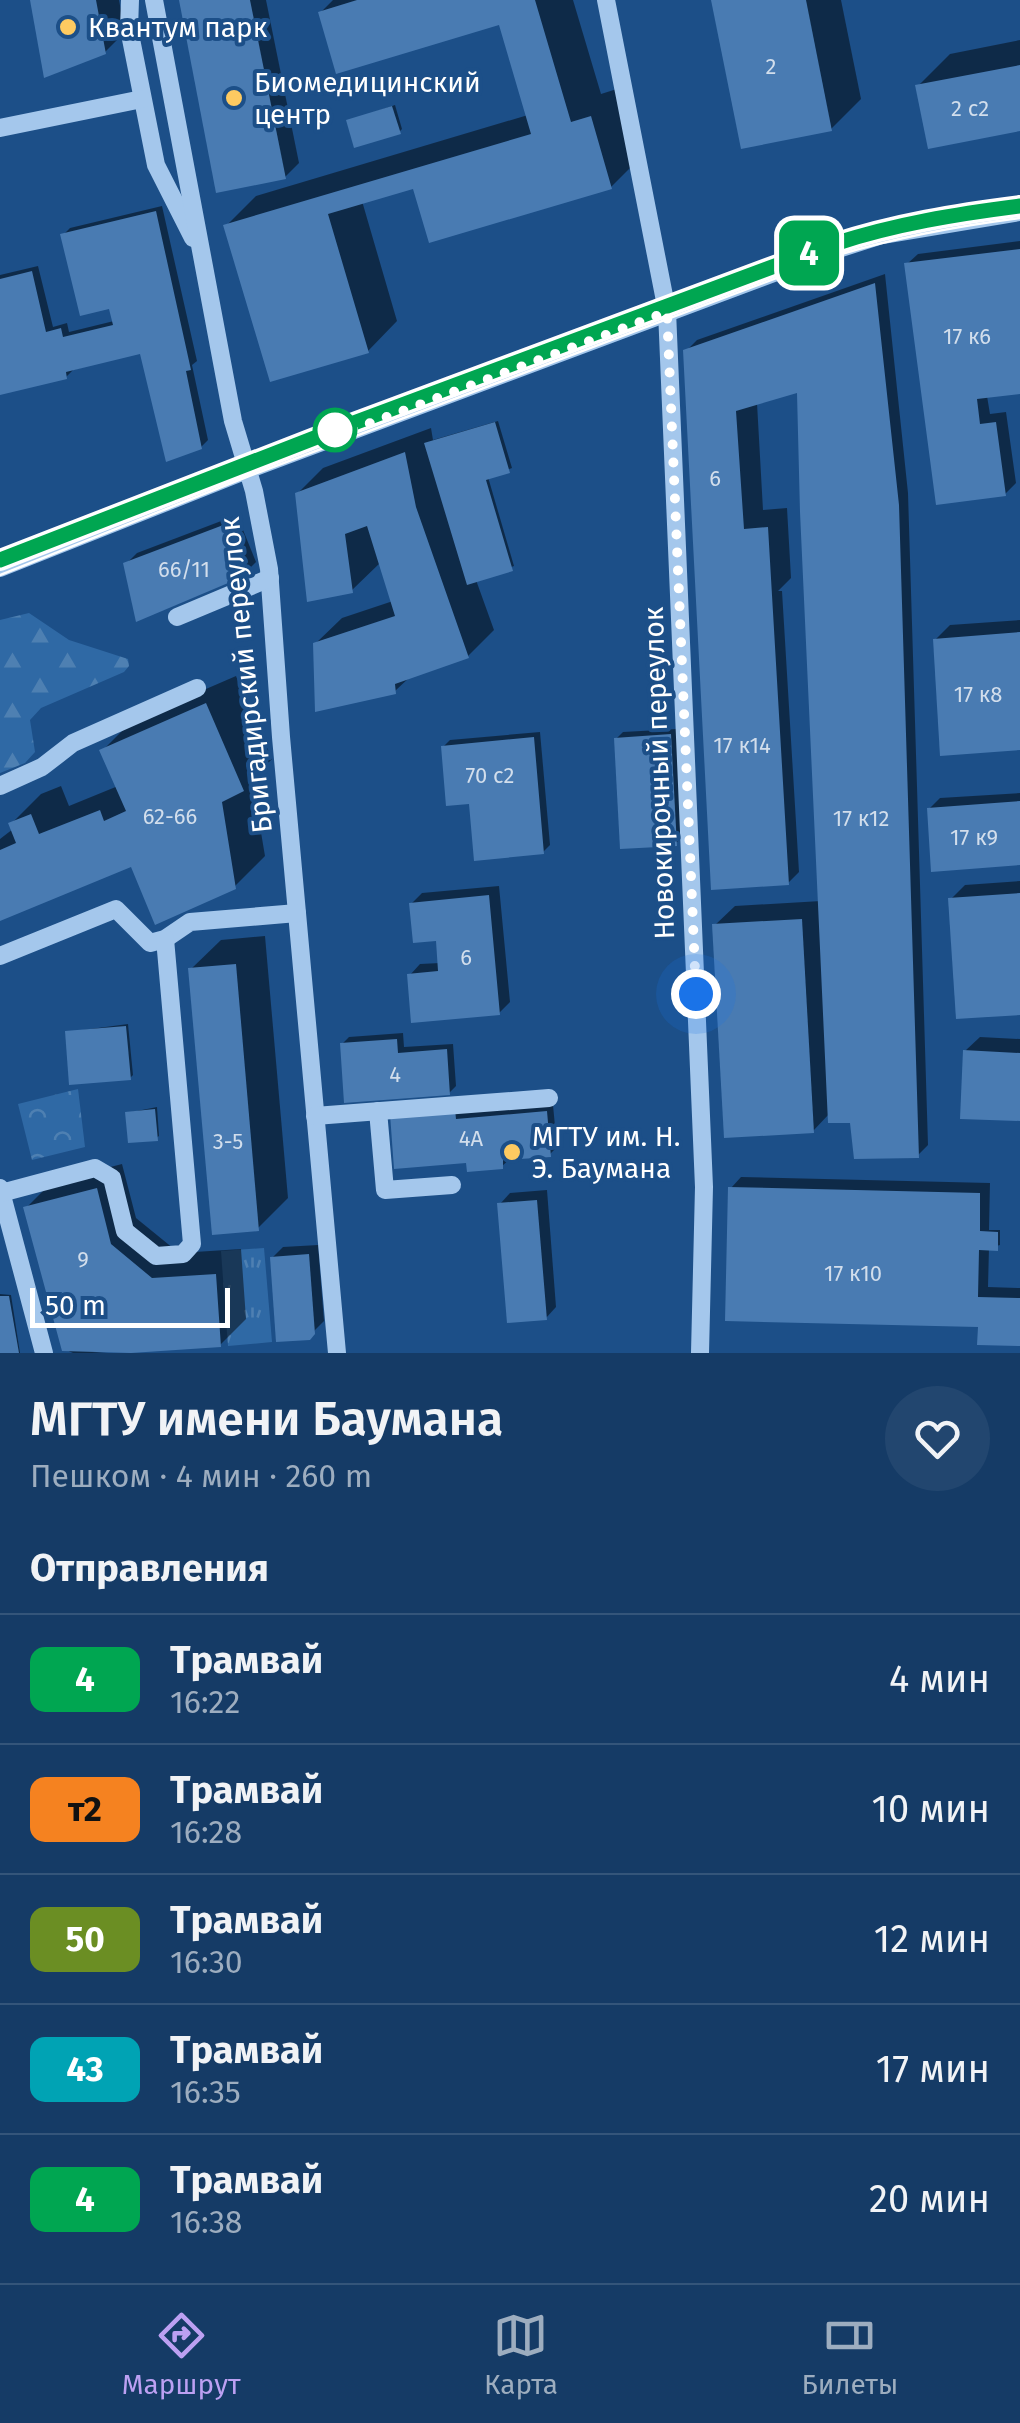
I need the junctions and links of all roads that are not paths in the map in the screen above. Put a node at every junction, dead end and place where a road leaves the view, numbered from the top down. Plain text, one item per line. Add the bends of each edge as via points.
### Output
1 (130, 0) edge
2 (154, 0) edge
3 (606, 0) edge
4 (142, 100) junction
5 (0, 128) edge
6 (1020, 212) edge
7 (204, 258) junction
8 (667, 312) junction
9 (247, 470) junction
10 (0, 568) edge
11 (270, 578) junction
12 (177, 617) dead end
13 (197, 688) dead end
14 (0, 786) edge
15 (297, 913) junction
16 (165, 939) junction
17 (0, 956) edge
18 (549, 1098) dead end
19 (378, 1111) junction
20 (316, 1116) junction
21 (452, 1185) dead end
22 (1, 1191) edge
23 (44, 1353) edge
24 (337, 1353) edge
25 (700, 1353) edge

1 - 4 street
2 - 7 street, Бригадирский переулок
3 - 8 street, Новокирочный переулок
4 - 5 street
4 - 7 street via 156,165
6 - 8 street via 882,235
7 - 9 street, Бригадирский переулок
8 - 9 street
8 - 25 street, Новокирочный переулок via 704,1187
9 - 10 street
9 - 11 street, Бригадирский переулок
11 - 12 street
11 - 15 street, Бригадирский переулок
13 - 14 street via 73,742 42,767
15 - 16 street via 190,922
15 - 20 street, Бригадирский переулок
16 - 17 street via 150,943 116,908
16 - 22 street via 192,1244 183,1254 156,1256 126,1231 112,1178 96,1168
18 - 19 street
19 - 20 street
19 - 21 street via 385,1190
20 - 24 street, Бригадирский переулок
22 - 23 street

